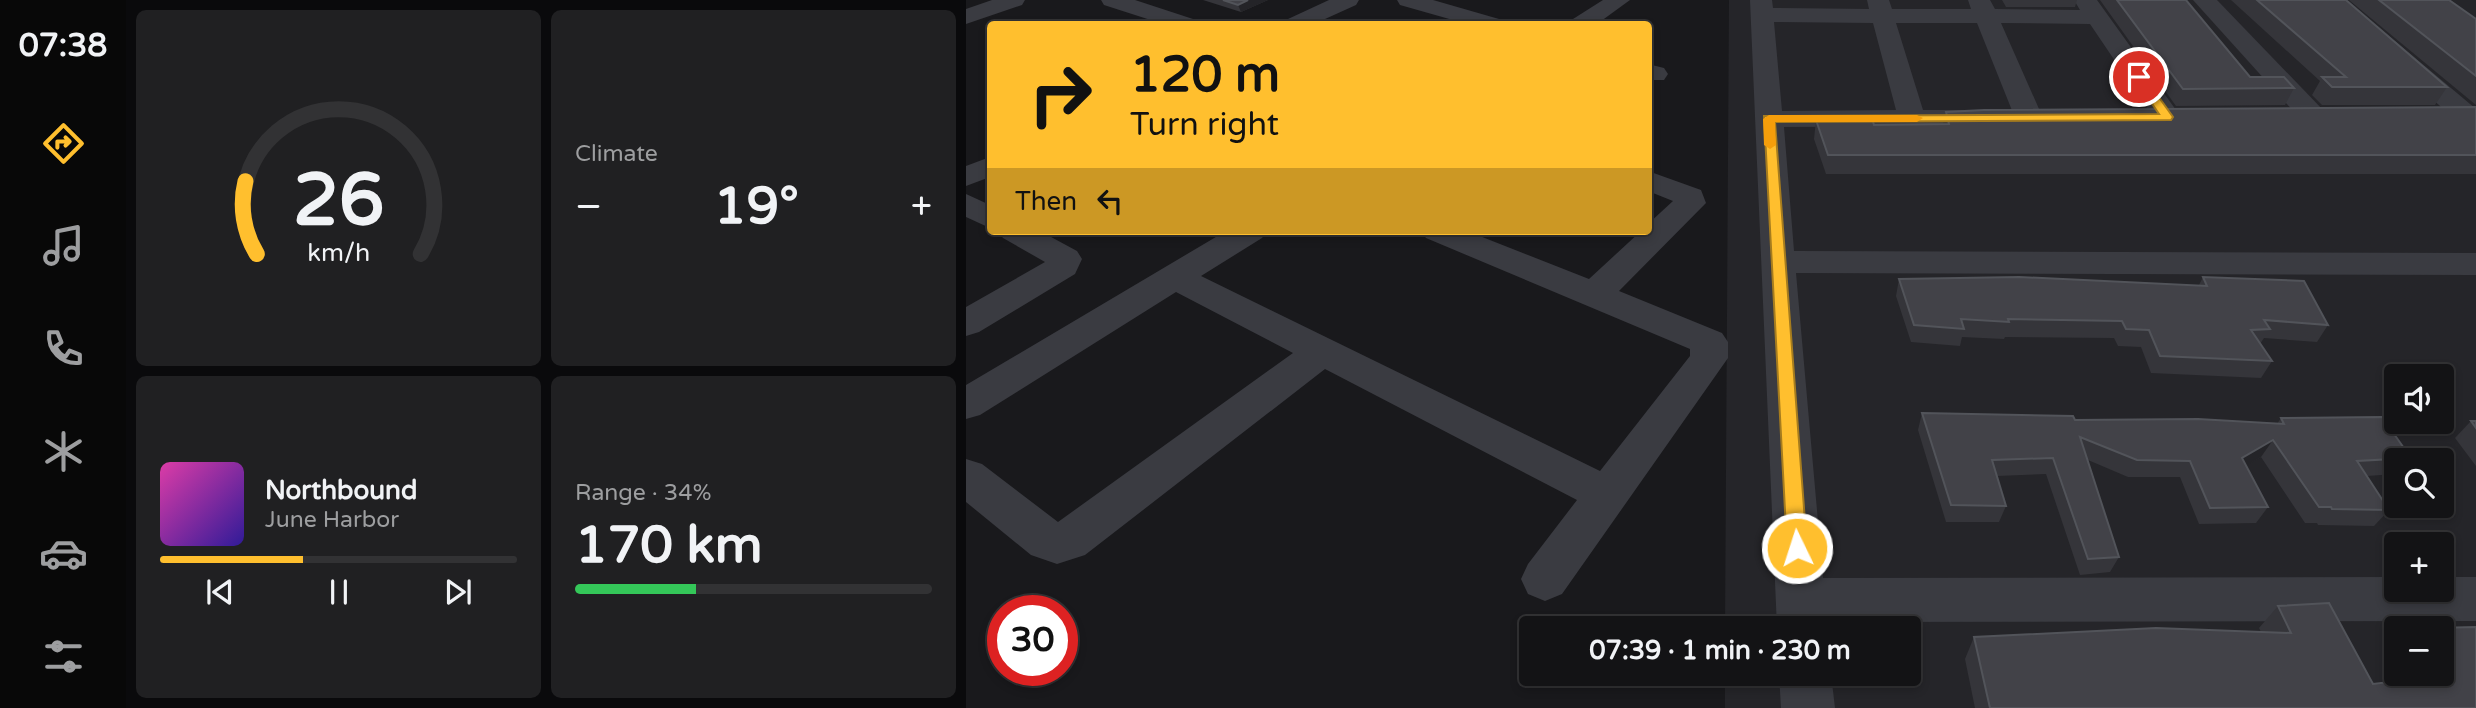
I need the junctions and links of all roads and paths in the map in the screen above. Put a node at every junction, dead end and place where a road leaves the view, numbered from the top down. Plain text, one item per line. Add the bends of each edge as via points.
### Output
1 (1014, 0) edge
2 (1112, 0) edge
3 (1348, 0) edge
4 (1409, 0) edge
5 (1481, 0) edge
6 (1619, 0) edge
7 (2204, 0) edge
8 (2332, 0) edge
9 (1762, 7) edge
10 (1880, 8) edge
11 (1982, 8) edge
12 (2091, 9) edge
13 (966, 17) edge
14 (1444, 19) edge
15 (1176, 21) edge
16 (1302, 21) edge
17 (1463, 21) edge
18 (1586, 21) edge
19 (966, 26) edge
20 (987, 35) edge
21 (2430, 116) edge
22 (2472, 116) edge
23 (2167, 117) edge
24 (2274, 117) edge
25 (1912, 118) junction
26 (1769, 119) junction
27 (987, 167) edge
28 (966, 177) edge
29 (1652, 181) edge
30 (966, 204) edge
31 (987, 216) edge
32 (1031, 235) edge
33 (1243, 235) edge
34 (1448, 235) edge
35 (1778, 262) junction
36 (2476, 264) edge
37 (1175, 277) junction
38 (1594, 295) junction
39 (966, 323) edge
40 (1322, 351) junction
41 (966, 404) edge
42 (966, 477) edge
43 (1606, 494) junction
44 (1545, 579) dead end
45 (2476, 599) edge
46 (1801, 614) edge
47 (1806, 686) edge
48 (1808, 708) edge

1 - 13 street
2 - 15 street
3 - 16 street
4 - 14 street
5 - 14 street
6 - 18 street
7 - 24 street via 2327,117
8 - 22 street
9 - 10 street
9 - 26 street
10 - 11 street
10 - 25 street
11 - 12 street
11 - 25 street via 2043,118
12 - 23 street
14 - 17 street
19 - 20 street
21 - 22 street
25 - 26 street
26 - 35 street
27 - 28 street
29 - 38 street via 1680,191 1690,197 1690,203
30 - 31 street
32 - 39 street via 1065,259 1063,266
33 - 37 street
34 - 38 street
35 - 36 street
35 - 46 street
37 - 40 street
37 - 41 street
38 - 43 street via 1709,342 1709,358
40 - 42 street via 1068,541 1048,541
40 - 43 street
43 - 44 street
45 - 46 street
47 - 48 street

